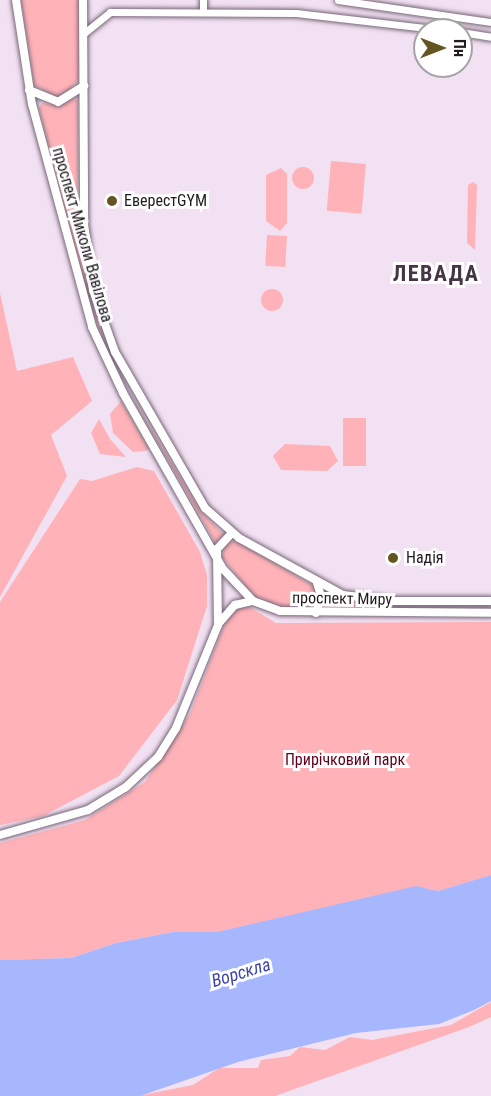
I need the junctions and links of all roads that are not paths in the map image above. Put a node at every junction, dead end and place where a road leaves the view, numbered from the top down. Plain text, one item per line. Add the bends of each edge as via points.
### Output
1 (16, 0) edge
2 (83, 0) edge
3 (203, 0) edge
4 (338, 0) edge
5 (203, 12) junction
6 (491, 22) edge
7 (413, 26) edge
8 (83, 34) junction
9 (473, 34) edge
10 (491, 37) edge
11 (84, 86) junction
12 (29, 90) junction
13 (133, 388) junction
14 (123, 393) junction
15 (232, 533) junction
16 (217, 557) junction
17 (317, 584) junction
18 (253, 601) junction
19 (412, 601) junction
20 (491, 601) edge
21 (316, 613) junction
22 (411, 613) junction
23 (491, 613) edge
24 (218, 625) junction
25 (0, 835) edge

1 - 12 main road, проспект Миколи Вавілова
2 - 8 main road, проспект Миколи Вавілова
3 - 5 street
4 - 6 street
5 - 7 street via 326,15
5 - 8 street via 110,12
8 - 11 main road, проспект Миколи Вавілова
9 - 10 street
11 - 12 main road via 58,102
11 - 13 main road, проспект Миколи Вавілова via 89,270 101,319
12 - 14 main road, проспект Миколи Вавілова via 84,303
13 - 14 main road
13 - 15 main road, проспект Миколи Вавілова via 205,508
14 - 16 main road, проспект Миколи Вавілова
15 - 16 main road via 220,544
15 - 17 main road, проспект Миру
16 - 18 main road
16 - 24 main road
17 - 19 main road, проспект Миру via 343,595
17 - 21 main road via 321,596
18 - 21 main road, проспект Миру via 280,611
18 - 24 main road via 231,607
19 - 20 main road, проспект Миру
19 - 22 main road
21 - 22 main road, проспект Миру
22 - 23 main road, проспект Миру
24 - 25 main road via 176,728 143,772 88,810

